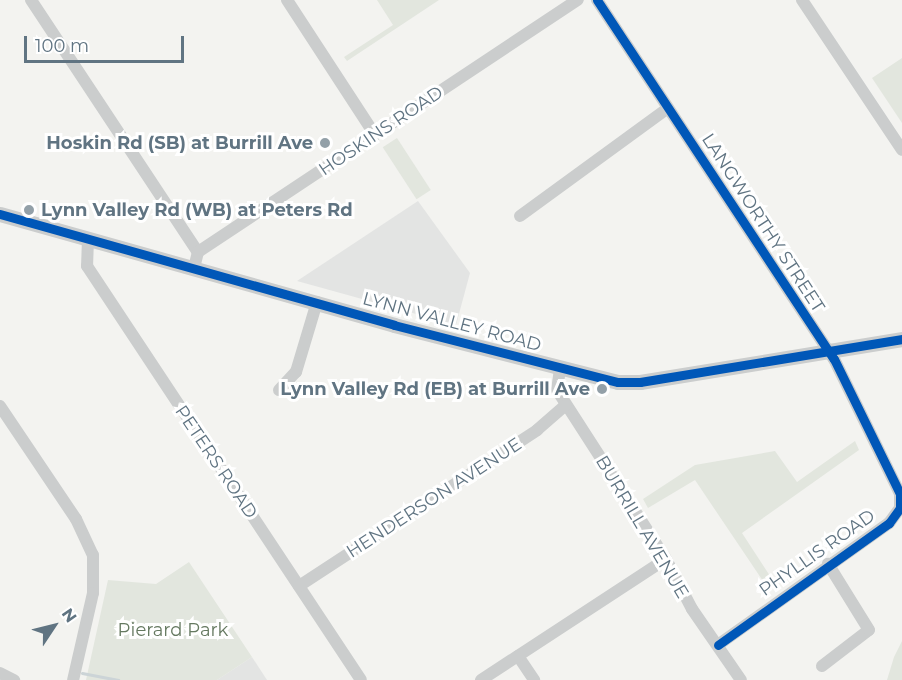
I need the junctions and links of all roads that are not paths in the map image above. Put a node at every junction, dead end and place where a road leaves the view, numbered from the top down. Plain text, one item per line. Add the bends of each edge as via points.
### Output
1 (31, 0) edge
2 (287, 0) edge
3 (578, 0) edge
4 (597, 0) edge
5 (802, 0) edge
6 (667, 109) junction
7 (375, 135) junction
8 (902, 150) edge
9 (0, 214) edge
10 (520, 216) dead end
11 (88, 239) junction
12 (198, 252) junction
13 (194, 268) junction
14 (317, 302) junction
15 (902, 339) edge
16 (828, 351) junction
17 (560, 369) junction
18 (279, 390) dead end
19 (566, 405) junction
20 (0, 406) edge
21 (889, 470) joint
22 (666, 559) junction
23 (828, 564) junction
24 (299, 586) junction
25 (718, 645) junction
26 (518, 656) junction
27 (822, 666) dead end
28 (0, 673) edge
29 (14, 680) edge
30 (73, 680) edge
31 (361, 680) edge
32 (481, 680) edge
33 (534, 680) edge
34 (741, 680) edge

1 - 12 street
2 - 7 street
3 - 7 street, HOSKINS ROAD
4 - 6 street, LANGWORTHY STREET
5 - 8 street
6 - 10 street
6 - 16 street, LANGWORTHY STREET
7 - 12 street, HOSKINS ROAD
9 - 11 street, LYNN VALLEY ROAD
11 - 13 street, LYNN VALLEY ROAD
11 - 24 street, PETERS ROAD via 87,266
12 - 13 street
13 - 14 street, LYNN VALLEY ROAD
14 - 17 street, LYNN VALLEY ROAD
14 - 18 street via 296,372
15 - 16 street, LYNN VALLEY ROAD
16 - 17 street, LYNN VALLEY ROAD via 628,383
16 - 21 street, LANGWORTHY STREET
17 - 19 street, BURRILL AVENUE via 557,390
19 - 22 street, BURRILL AVENUE
19 - 24 street, HENDERSON AVENUE via 537,430
20 - 30 street via 76,519 93,555 93,592
21 - 23 street, PHYLLIS ROAD via 900,494 897,514
22 - 25 street, BURRILL AVENUE via 676,582
22 - 26 street
23 - 25 street, PHYLLIS ROAD
23 - 27 street via 869,630
24 - 31 street, PETERS ROAD
25 - 34 street, BURRILL AVENUE
26 - 32 street
26 - 33 street
28 - 29 street

